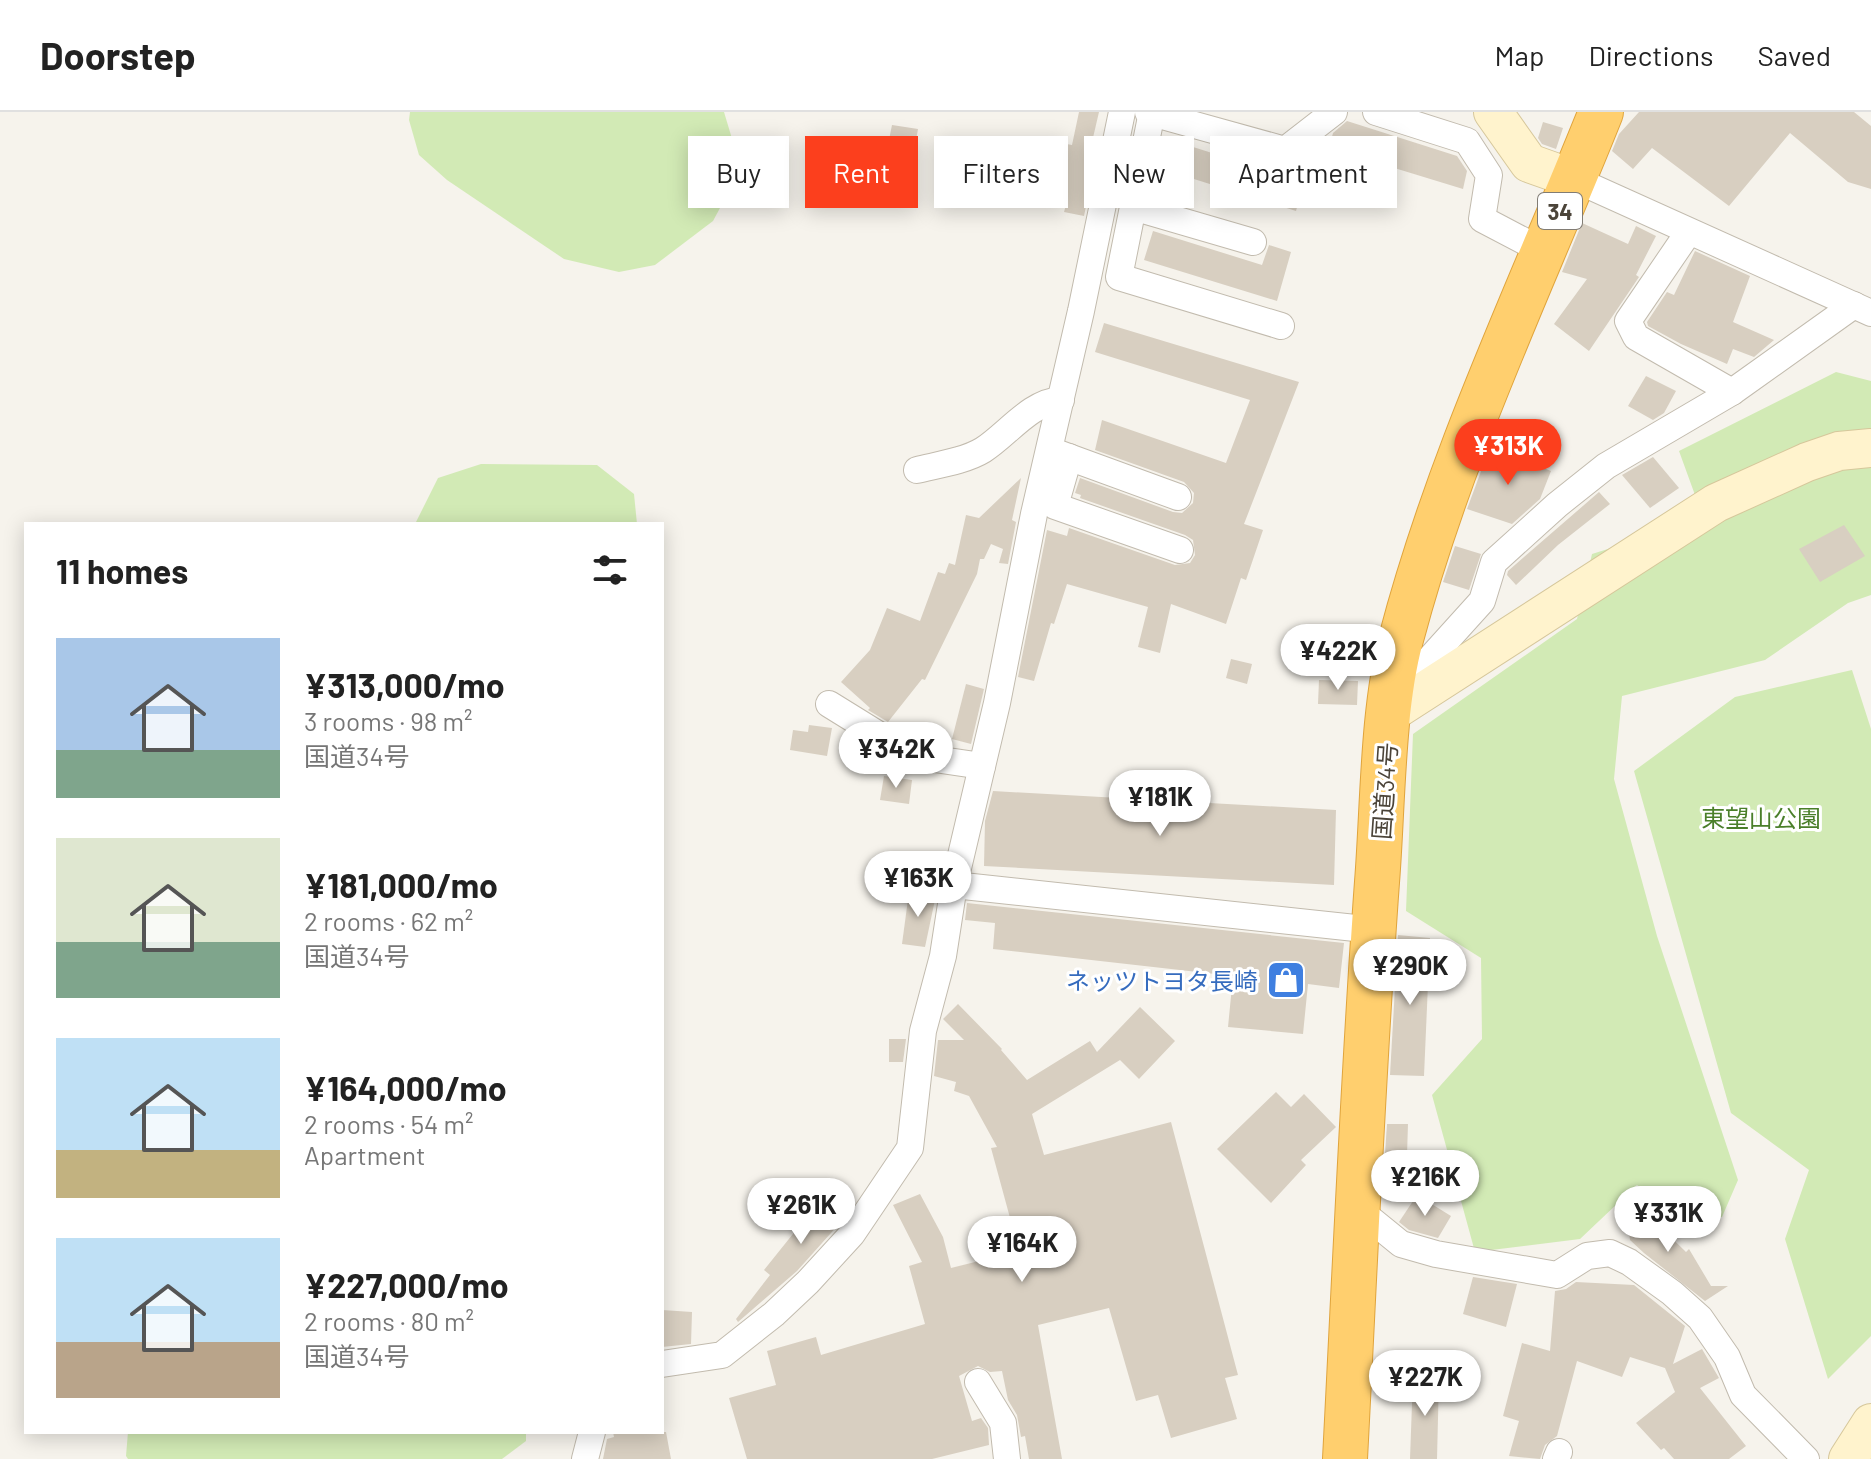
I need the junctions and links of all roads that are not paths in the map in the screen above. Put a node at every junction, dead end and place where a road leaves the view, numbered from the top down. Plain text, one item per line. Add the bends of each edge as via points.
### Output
1 (1122, 112) edge
2 (1151, 112) edge
3 (1334, 112) edge
4 (1376, 112) edge
5 (1493, 112) edge
6 (1601, 112) edge
7 (1146, 136) edge
8 (1574, 179) junction
9 (1133, 208) edge
10 (1136, 208) edge
11 (1688, 233) junction
12 (1253, 242) dead end
13 (1543, 251) junction
14 (1862, 309) edge
15 (1281, 326) dead end
16 (1732, 392) junction
17 (1061, 400) junction
18 (1871, 448) edge
19 (1059, 454) junction
20 (917, 470) dead end
21 (1178, 497) dead end
22 (1180, 550) dead end
23 (1392, 698) junction
24 (829, 704) dead end
25 (982, 766) junction
26 (954, 885) junction
27 (1374, 930) junction
28 (1358, 1209) junction
29 (664, 1364) edge
30 (978, 1382) dead end
31 (1871, 1423) edge
32 (591, 1434) edge
33 (585, 1459) edge
34 (1007, 1459) edge
35 (1345, 1459) edge
36 (1806, 1459) edge
37 (1848, 1459) edge

1 - 17 street
2 - 3 street via 1285,150
2 - 7 street
4 - 13 street via 1467,141 1489,175 1482,219
5 - 8 street via 1529,163
6 - 8 highway, 国道34号 / 34
8 - 11 street
8 - 13 highway, 国道34号 / 34
9 - 15 street via 1119,277
10 - 12 street
11 - 14 street
11 - 16 street via 1628,321 1636,337
13 - 23 highway, 国道34号 / 34 via 1446,489 1400,642
14 - 16 street
16 - 23 street via 1606,466 1557,505 1494,562 1482,601
17 - 19 street
17 - 20 street via 1029,413 981,452
18 - 23 street via 1807,462 1716,503
19 - 21 street
19 - 22 street via 1055,506
19 - 25 street
23 - 27 highway, 国道34号 / 34
24 - 25 street via 921,757
25 - 26 street
26 - 27 street
26 - 29 street via 923,1031 910,1148 852,1234 774,1314 722,1355
27 - 28 highway, 国道34号 / 34
28 - 35 highway, 国道34号 / 34
28 - 36 street via 1401,1244 1436,1254 1557,1275 1587,1256 1610,1253 1629,1262 1700,1318 1727,1357 1743,1395
30 - 34 street via 1003,1423
31 - 37 street
32 - 33 street

